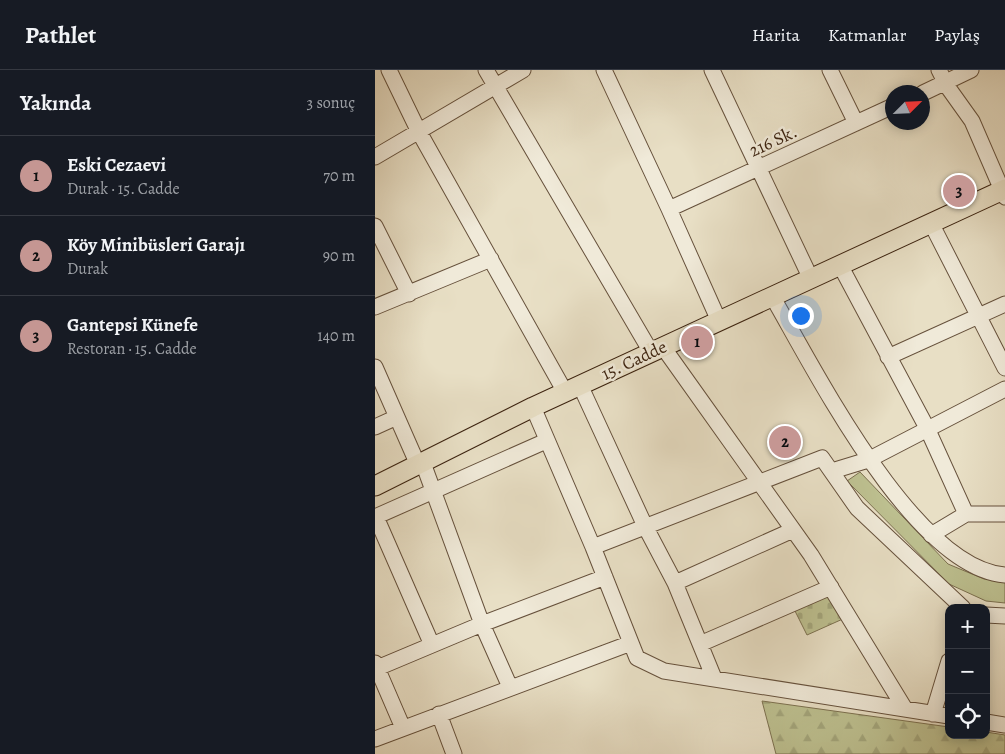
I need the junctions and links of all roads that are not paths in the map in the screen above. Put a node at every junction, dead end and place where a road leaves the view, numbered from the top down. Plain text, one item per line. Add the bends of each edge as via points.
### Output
1 (389, 70) edge
2 (486, 70) edge
3 (523, 70) edge
4 (604, 70) edge
5 (711, 70) edge
6 (830, 70) edge
7 (971, 70) edge
8 (949, 75) edge
9 (495, 86) junction
10 (930, 87) edge
11 (885, 110) edge
12 (856, 123) junction
13 (419, 130) junction
14 (375, 157) edge
15 (758, 168) junction
16 (1004, 192) edge
17 (669, 209) junction
18 (931, 223) junction
19 (375, 226) edge
20 (491, 259) junction
21 (840, 265) junction
22 (811, 279) junction
23 (409, 294) junction
24 (772, 296) junction
25 (1005, 304) edge
26 (375, 307) edge
27 (978, 318) junction
28 (719, 321) junction
29 (657, 349) junction
30 (888, 357) junction
31 (375, 367) edge
32 (1005, 368) edge
33 (572, 389) junction
34 (1005, 389) edge
35 (533, 407) junction
36 (397, 417) junction
37 (375, 427) edge
38 (927, 428) junction
39 (546, 441) junction
40 (868, 460) junction
41 (421, 464) junction
42 (832, 471) junction
43 (759, 482) junction
44 (375, 486) edge
45 (435, 490) junction
46 (966, 514) junction
47 (1005, 514) edge
48 (375, 517) edge
49 (645, 526) junction
50 (793, 530) junction
51 (931, 535) junction
52 (593, 547) junction
53 (1005, 575) edge
54 (605, 577) junction
55 (675, 583) junction
56 (831, 587) junction
57 (959, 604) edge
58 (990, 615) edge
59 (1005, 616) edge
60 (481, 624) junction
61 (631, 643) junction
62 (700, 644) junction
63 (432, 645) junction
64 (376, 667) edge
65 (945, 674) edge
66 (714, 678) junction
67 (510, 687) junction
68 (905, 709) junction
69 (439, 714) junction
70 (933, 714) junction
71 (945, 716) edge
72 (990, 723) edge
73 (1005, 726) edge
74 (403, 728) junction
75 (375, 739) edge
76 (454, 754) edge

1 - 13 street
2 - 9 street
3 - 9 street
4 - 17 street
5 - 15 street
6 - 12 street
7 - 8 street
8 - 10 street
8 - 16 street
9 - 13 street
9 - 29 street
11 - 12 street, 216 Sk.
12 - 15 street, 216 Sk.
13 - 14 street
13 - 20 street
15 - 17 street, 216 Sk.
15 - 22 street
16 - 18 main road, 15. Cadde
17 - 28 street
18 - 21 main road, 15. Cadde
18 - 27 street
19 - 23 street
20 - 23 street
20 - 33 street
21 - 22 main road, 15. Cadde
21 - 30 street
22 - 24 main road, 15. Cadde
23 - 26 street
24 - 28 main road, 15. Cadde
24 - 40 street
25 - 27 street
27 - 30 street
27 - 32 street
28 - 29 main road, 15. Cadde
29 - 33 main road, 15. Cadde
29 - 43 street
30 - 38 street
31 - 36 street
33 - 35 main road, 15. Cadde
33 - 49 street
34 - 38 street
35 - 39 street
35 - 41 main road, 15. Cadde
36 - 37 street
36 - 41 street
38 - 40 street
38 - 46 street
39 - 45 street
39 - 52 street
40 - 42 street
40 - 51 street
41 - 44 main road, 15. Cadde
41 - 45 street
42 - 43 street via 822,458
42 - 57 street via 857,508
43 - 49 street
43 - 50 street
45 - 48 street
45 - 60 street
46 - 47 street
46 - 51 street
48 - 63 street
49 - 52 street
49 - 55 street
50 - 55 street
50 - 56 street
51 - 53 street via 966,563
52 - 54 street
54 - 60 street
54 - 61 street
55 - 62 street
56 - 62 street
56 - 68 street
58 - 59 street
60 - 63 street
60 - 67 street
61 - 66 street via 637,658 664,671
61 - 67 street
62 - 66 street
63 - 64 street
64 - 74 street
65 - 70 street
66 - 68 street
67 - 69 street
68 - 70 street
69 - 74 street
69 - 76 street
70 - 71 street
72 - 73 street
74 - 75 street

